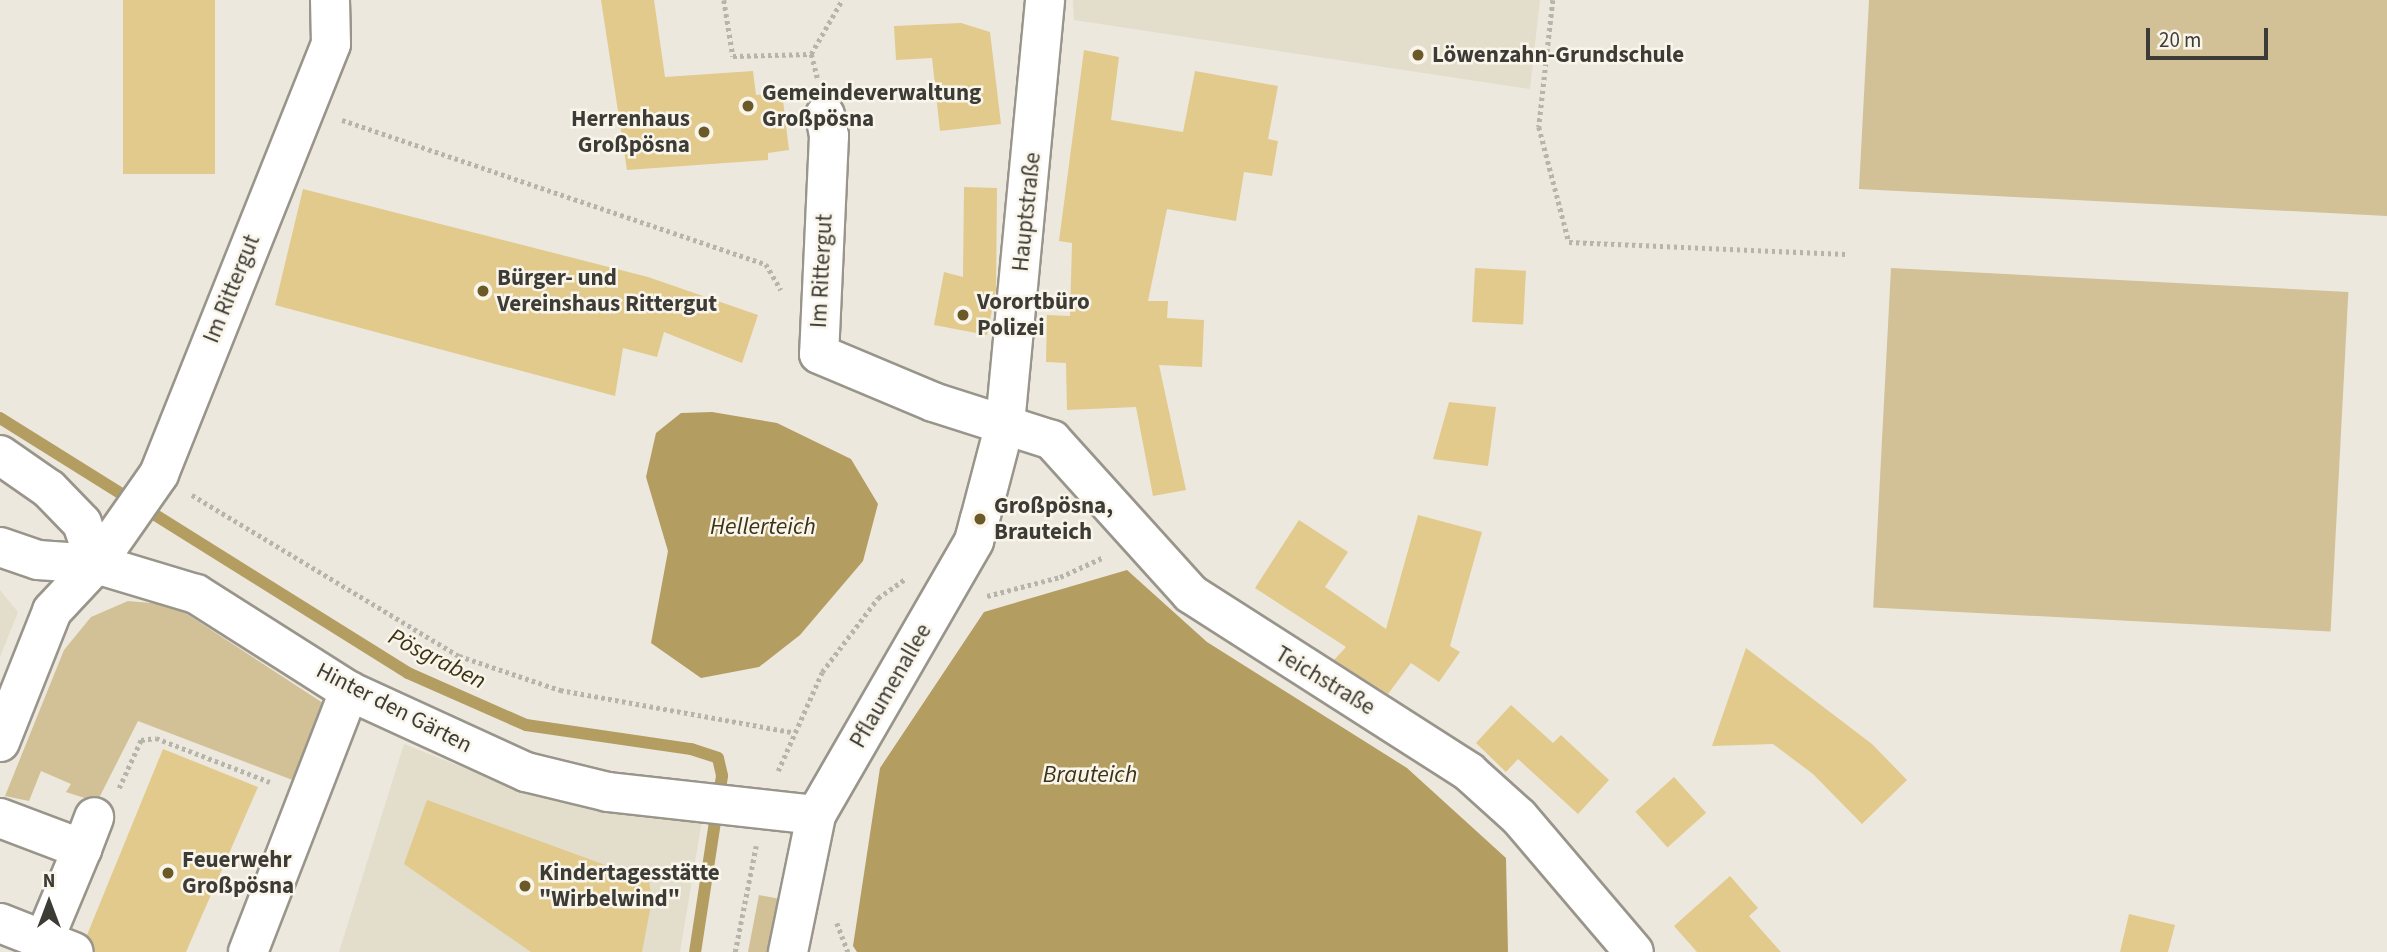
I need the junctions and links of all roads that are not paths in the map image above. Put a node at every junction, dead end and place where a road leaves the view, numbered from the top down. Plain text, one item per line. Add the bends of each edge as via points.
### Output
1 (330, 0) edge
2 (1045, 0) edge
3 (825, 115) dead end
4 (1006, 424) junction
5 (0, 455) edge
6 (0, 547) edge
7 (96, 564) junction
8 (349, 691) junction
9 (0, 742) edge
10 (816, 815) junction
11 (0, 818) edge
12 (0, 923) edge
13 (59, 946) edge
14 (248, 952) edge
15 (788, 952) edge
16 (1634, 952) edge

1 - 7 street, Im Rittergut via 331,44 155,480
2 - 4 street, Hauptstraße
3 - 4 street, Im Rittergut via 829,136 819,354 933,402
4 - 10 street, Pflaumenallee via 974,541
4 - 16 street, Teichstraße via 1052,440 1191,594 1469,772 1519,817
5 - 7 street via 49,489 82,523
6 - 7 street, Hinter den Gärten via 37,560
7 - 8 street, Hinter den Gärten via 196,594
7 - 9 street, Im Rittergut via 52,611
8 - 10 street, Hinter den Gärten via 526,772 608,792 693,800 749,820
8 - 14 street
10 - 15 street, Pflaumenallee
11 - 13 street via 88,833
12 - 13 street

